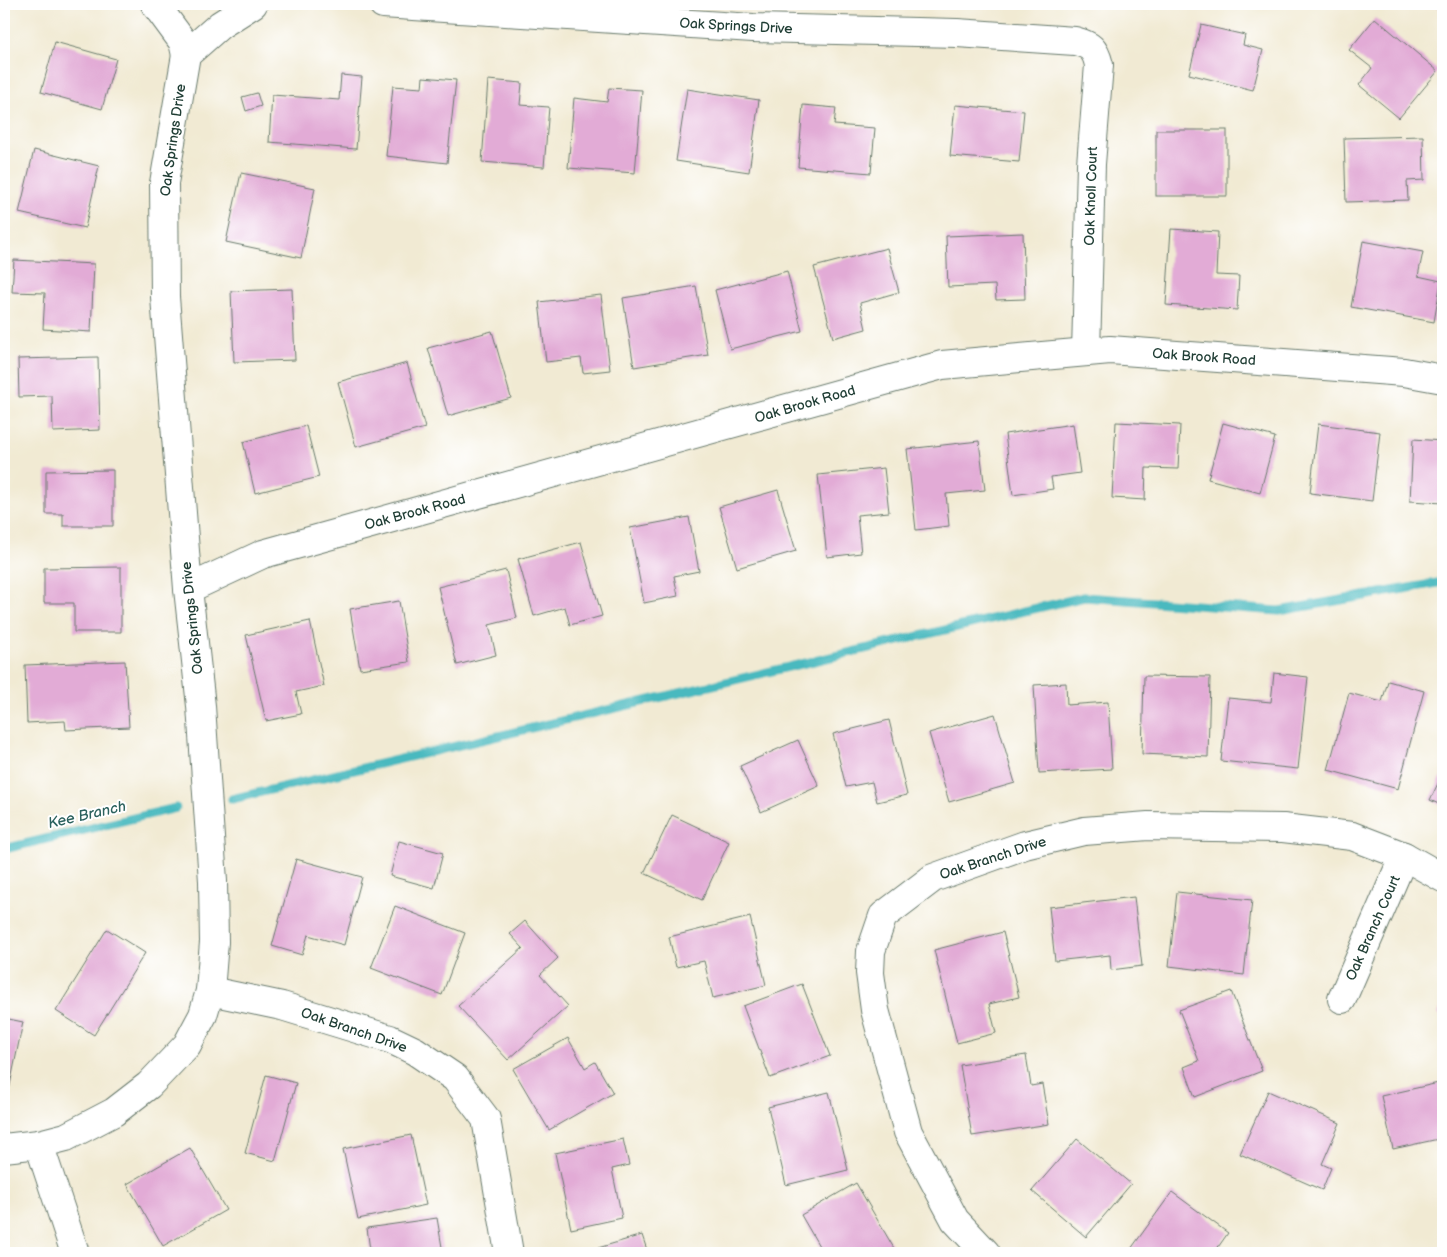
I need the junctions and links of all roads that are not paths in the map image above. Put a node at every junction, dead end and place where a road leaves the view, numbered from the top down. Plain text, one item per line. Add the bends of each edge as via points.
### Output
1 (155, 4) edge
2 (253, 4) edge
3 (383, 4) edge
4 (1088, 44) joint
5 (186, 55) junction
6 (1086, 352) junction
7 (1443, 379) edge
8 (188, 589) junction
9 (1404, 856) junction
10 (1443, 878) edge
11 (210, 991) junction
12 (1342, 999) dead end
13 (39, 1144) junction
14 (4, 1148) edge
15 (75, 1253) edge
16 (509, 1253) edge
17 (986, 1253) edge

1 - 5 street via 183,42
2 - 5 street via 220,25
3 - 4 street, Oak Springs Drive via 753,28 957,33
4 - 6 street, Oak Knoll Court via 1100,65 1091,164
5 - 8 street, Oak Springs Drive via 164,193 165,297
6 - 7 street, Oak Brook Road via 1110,350 1404,372
6 - 8 street, Oak Brook Road via 942,366 263,554
8 - 11 street, Oak Springs Drive via 201,706 213,881 214,942
9 - 10 street, Oak Branch Drive
9 - 12 street, Oak Branch Court
9 - 17 street, Oak Branch Drive via 1352,836 1283,828 1148,826 1084,831 1025,845 934,878 884,916 871,951 870,973 875,1010 908,1132 955,1220
11 - 13 street, Oak Springs Drive via 203,1015 186,1045 150,1085 114,1112 66,1137
11 - 16 street, Oak Branch Drive via 282,1006 390,1039 456,1078 486,1119
13 - 14 street, Oak Springs Drive
13 - 15 street

